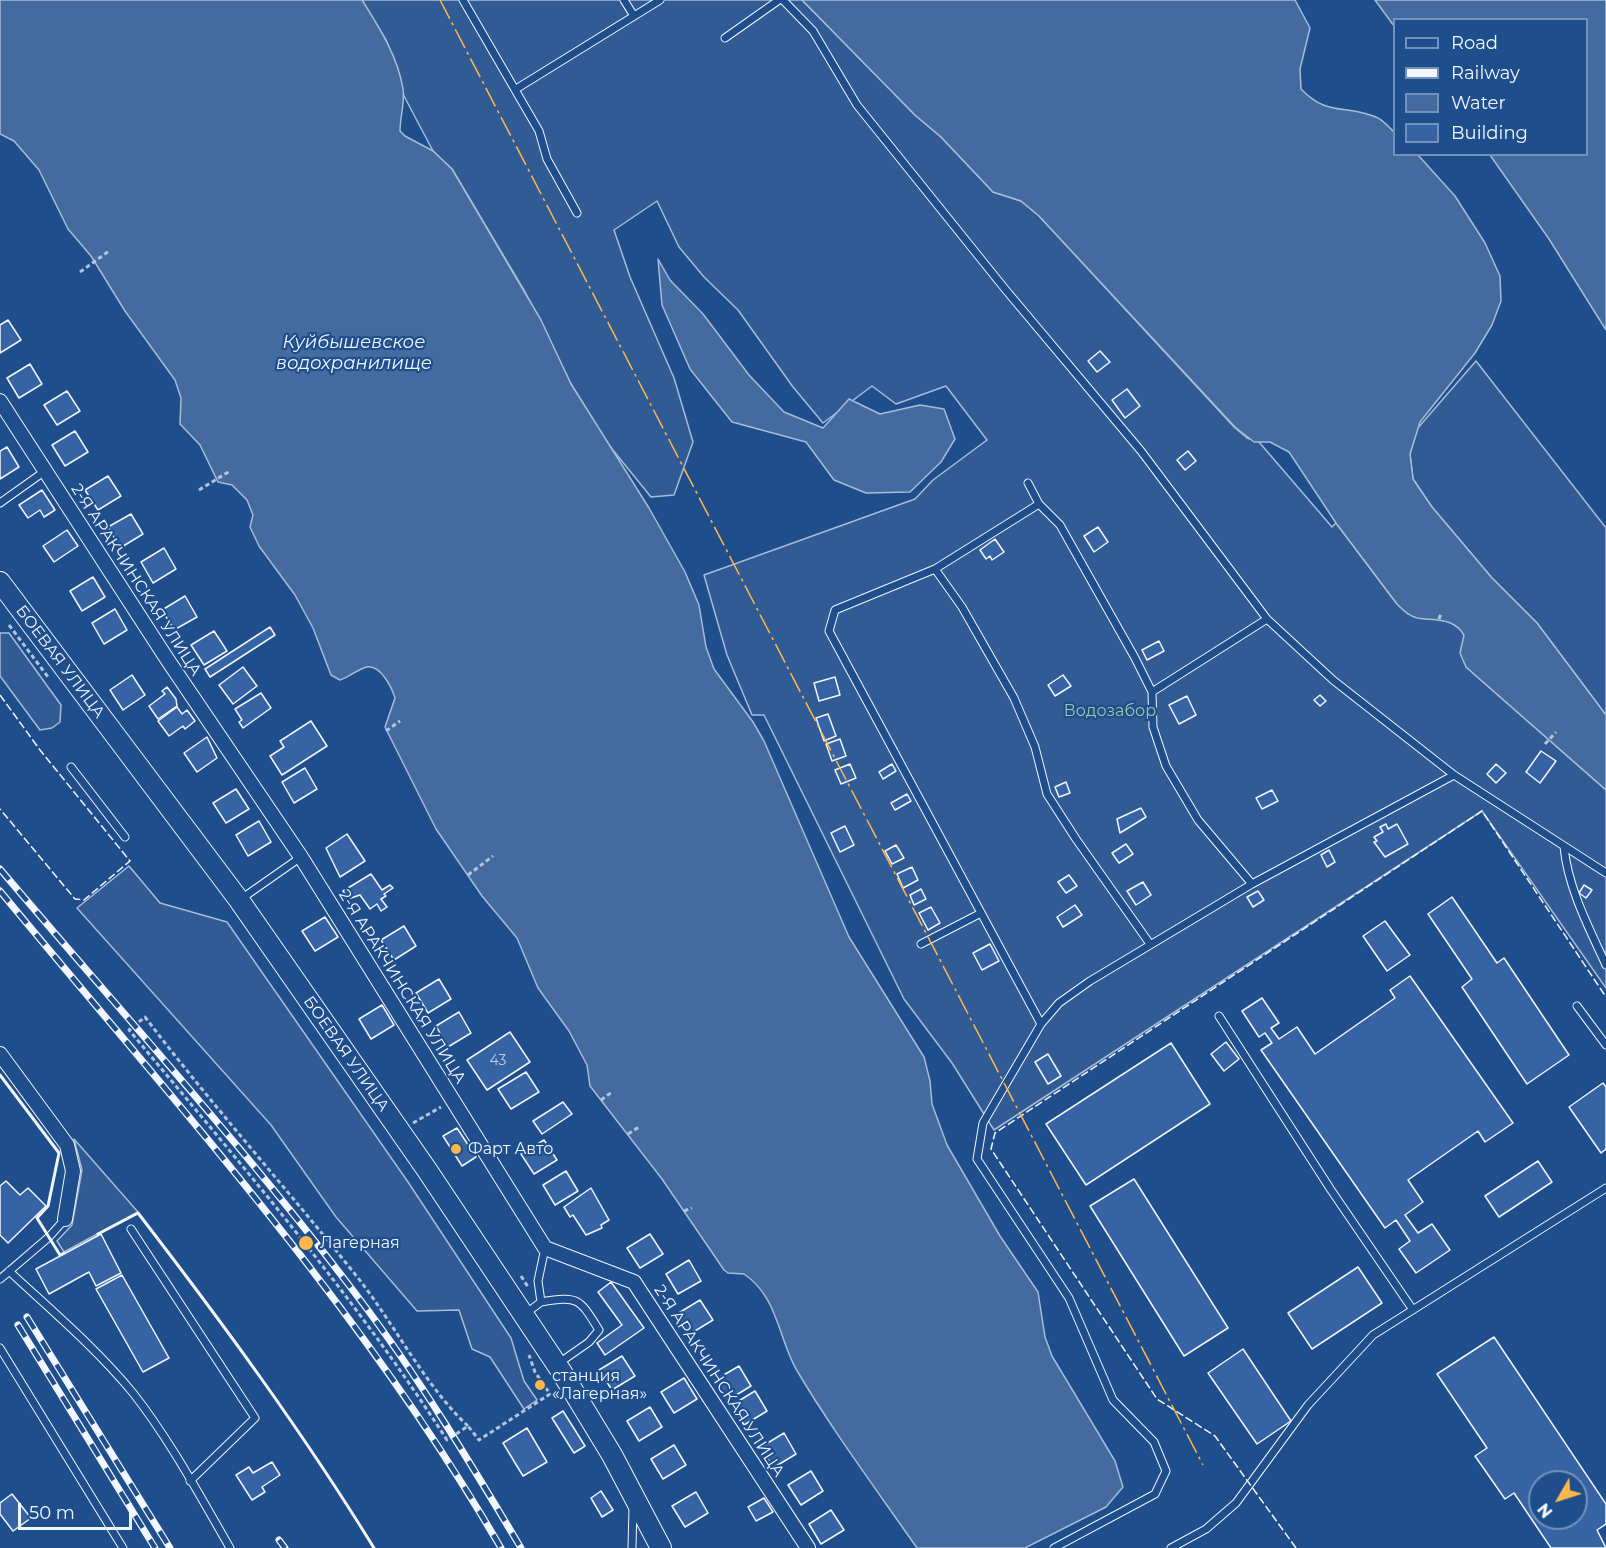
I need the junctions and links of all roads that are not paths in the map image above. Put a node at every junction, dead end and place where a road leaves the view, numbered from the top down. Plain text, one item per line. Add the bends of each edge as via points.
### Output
1 (463, 0) edge
2 (624, 0) edge
3 (660, 0) edge
4 (781, 0) edge
5 (634, 16) junction
6 (725, 38) dead end
7 (516, 89) junction
8 (577, 213) dead end
9 (0, 401) edge
10 (45, 471) junction
11 (1028, 483) dead end
12 (0, 503) edge
13 (1039, 504) junction
14 (935, 569) junction
15 (0, 582) edge
16 (1267, 619) junction
17 (1152, 692) junction
18 (71, 767) dead end
19 (1454, 775) junction
20 (125, 837) dead end
21 (1564, 848) junction
22 (301, 857) junction
23 (1606, 873) edge
24 (1252, 884) junction
25 (239, 900) junction
26 (981, 913) junction
27 (921, 944) dead end
28 (1150, 944) junction
29 (1606, 964) edge
30 (1577, 1006) dead end
31 (1219, 1016) dead end
32 (1041, 1024) junction
33 (1606, 1045) edge
34 (0, 1054) edge
35 (1606, 1188) edge
36 (65, 1219) joint
37 (131, 1229) dead end
38 (545, 1248) junction
39 (9, 1271) junction
40 (0, 1279) edge
41 (541, 1302) junction
42 (1413, 1310) junction
43 (524, 1315) junction
44 (0, 1348) edge
45 (557, 1365) junction
46 (190, 1481) junction
47 (633, 1493) junction
48 (123, 1548) edge
49 (230, 1548) edge
50 (632, 1548) edge
51 (661, 1548) edge
52 (808, 1548) edge
53 (1054, 1548) edge
54 (1171, 1548) edge

1 - 7 lane
2 - 5 lane
3 - 5 lane
4 - 6 lane
4 - 16 lane via 813,30 857,105 1141,451
5 - 7 lane
7 - 8 lane via 539,131 547,159
9 - 10 street, 2-Я АРАКЧИНСКАЯ УЛИЦА
10 - 12 lane
10 - 22 street, 2-Я АРАКЧИНСКАЯ УЛИЦА
11 - 13 lane
13 - 14 lane
13 - 17 lane via 1060,525
14 - 26 lane via 835,610 829,631
14 - 28 lane via 962,607 1014,698 1035,747 1047,794
15 - 25 main road, БОЕВАЯ УЛИЦА
16 - 17 lane
16 - 19 lane via 1333,680
17 - 24 lane via 1153,727 1166,766 1198,820
18 - 20 lane
19 - 21 lane
19 - 24 lane
21 - 23 lane
21 - 29 lane via 1569,873
22 - 25 lane
22 - 38 street, 2-Я АРАКЧИНСКАЯ УЛИЦА
24 - 28 lane
25 - 43 main road, БОЕВАЯ УЛИЦА
26 - 27 lane
26 - 32 lane
28 - 32 lane via 1059,1003
30 - 33 lane
31 - 42 lane
32 - 53 lane via 983,1123 977,1159 1069,1298 1113,1400 1154,1442 1166,1471 1155,1494
34 - 36 street via 67,1145 73,1171
35 - 42 lane
36 - 39 lane
37 - 46 lane via 255,1418
38 - 41 lane via 538,1281
38 - 52 street, 2-Я АРАКЧИНСКАЯ УЛИЦА via 634,1282
39 - 40 lane
39 - 46 lane via 88,1344 133,1394
41 - 43 lane
41 - 45 lane via 570,1298 584,1306 598,1330 589,1342
42 - 54 lane via 1373,1335 1308,1405 1236,1503 1206,1529
43 - 45 main road, БОЕВАЯ УЛИЦА
44 - 48 lane
45 - 47 main road, БОЕВАЯ УЛИЦА
46 - 49 lane
47 - 50 lane
47 - 51 main road, БОЕВАЯ УЛИЦА

